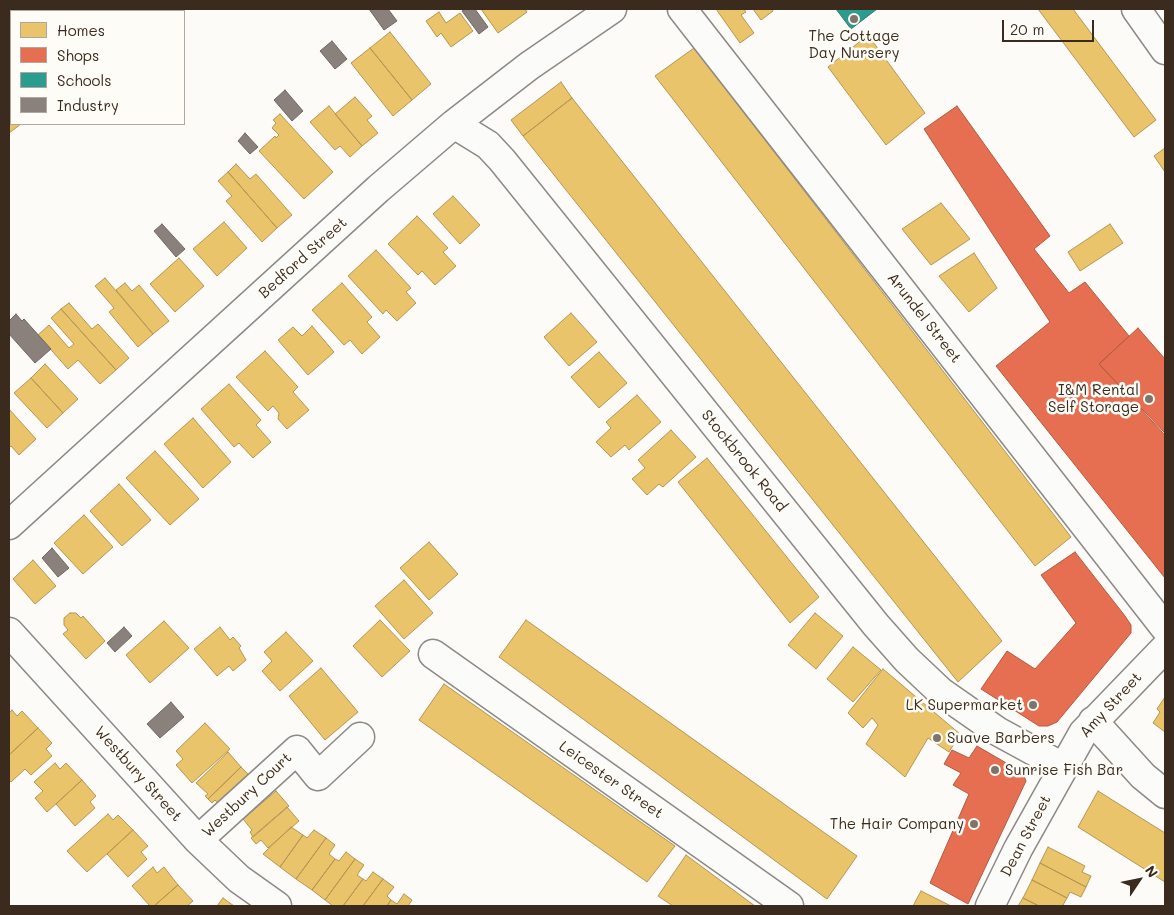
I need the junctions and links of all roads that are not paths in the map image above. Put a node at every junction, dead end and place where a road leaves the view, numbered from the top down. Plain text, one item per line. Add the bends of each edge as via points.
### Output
1 (612, 9) edge
2 (682, 9) edge
3 (1136, 9) edge
4 (1165, 50) edge
5 (454, 124) junction
6 (9, 525) edge
7 (1165, 628) edge
8 (9, 632) edge
9 (1165, 648) edge
10 (433, 654) dead end
11 (1093, 722) junction
12 (360, 737) dead end
13 (1063, 767) junction
14 (1165, 794) edge
15 (198, 840) junction
16 (277, 906) edge
17 (789, 906) edge
18 (990, 906) edge

1 - 5 street, Bedford Street via 529,66
2 - 7 street, Arundel Street
3 - 4 street
5 - 6 street, Bedford Street via 378,189
5 - 13 street, Stockbrook Road via 488,145 502,160 907,660 941,692 997,731
8 - 15 street, Westbury Street
9 - 11 street, Amy Street
10 - 17 street, Leicester Street
11 - 13 street, Amy Street
11 - 14 street via 1143,776
12 - 15 street, Westbury Court via 318,776 296,750
13 - 18 street, Dean Street
15 - 16 street, Westbury Street via 239,879

